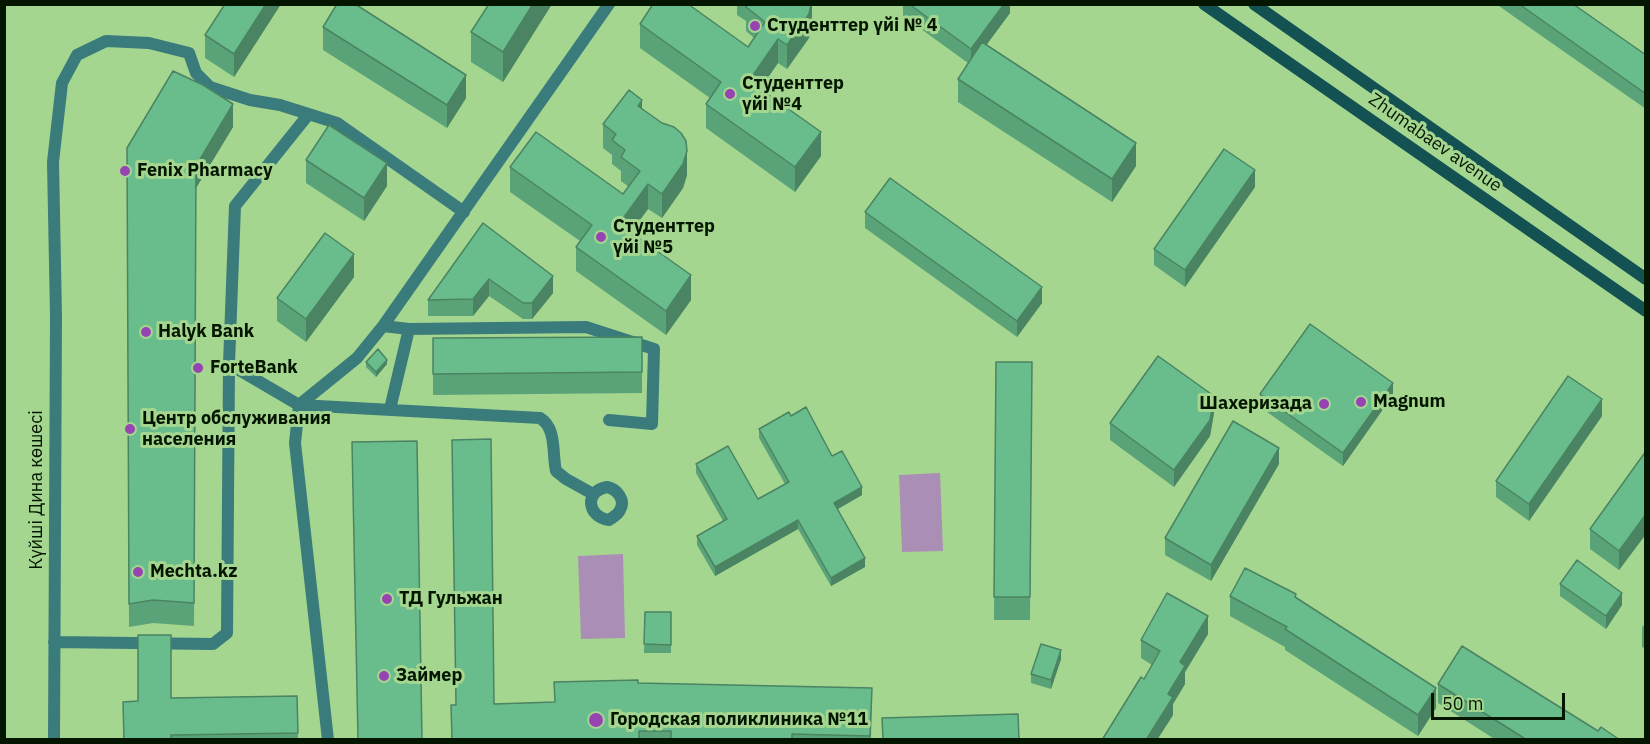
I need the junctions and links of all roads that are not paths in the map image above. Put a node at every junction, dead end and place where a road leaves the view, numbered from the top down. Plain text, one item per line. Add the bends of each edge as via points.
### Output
1 (609, 4) edge
2 (1204, 4) edge
3 (1254, 4) edge
4 (308, 115) junction
5 (464, 212) junction
6 (1646, 279) edge
7 (1646, 311) edge
8 (383, 326) junction
9 (409, 329) junction
10 (230, 364) junction
11 (298, 405) junction
12 (390, 409) junction
13 (609, 420) dead end
14 (593, 494) dead end
15 (54, 642) junction
16 (54, 740) edge
17 (328, 740) edge

1 - 5 street
2 - 7 main road, Zhumabaev avenue
3 - 6 main road, Zhumabaev avenue
4 - 5 street via 337,123
4 - 10 street via 235,206
4 - 15 street, Күйші Дина көшесі via 210,87 195,73 189,53 148,44 106,41 77,55 62,83 53,162
5 - 8 street
8 - 9 street
8 - 11 street via 357,357
9 - 12 street
9 - 13 street via 586,327 654,349 652,424
10 - 11 street
10 - 15 street via 227,633 213,644
11 - 12 street
11 - 17 street via 295,443
12 - 14 street via 540,418 551,430 556,471
15 - 16 street, Күйші Дина көшесі

